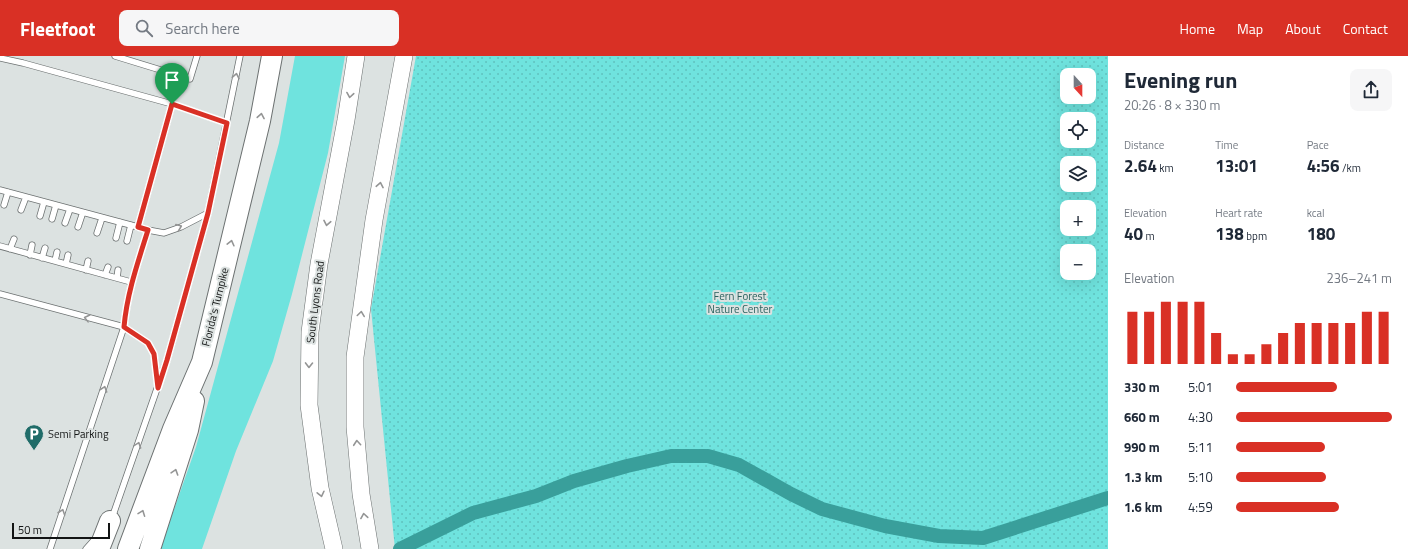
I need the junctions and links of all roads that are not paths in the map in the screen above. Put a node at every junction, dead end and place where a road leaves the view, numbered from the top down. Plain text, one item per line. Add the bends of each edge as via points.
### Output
1 (115, 56) edge
2 (197, 56) edge
3 (240, 56) edge
4 (272, 56) edge
5 (356, 56) edge
6 (404, 56) edge
7 (0, 58) edge
8 (172, 104) junction
9 (227, 123) junction
10 (0, 190) edge
11 (8, 192) junction
12 (26, 197) junction
13 (44, 202) junction
14 (4, 205) dead end
15 (56, 205) junction
16 (70, 209) junction
17 (21, 210) dead end
18 (82, 212) junction
19 (208, 213) junction
20 (40, 216) dead end
21 (102, 218) junction
22 (52, 219) dead end
23 (120, 222) junction
24 (65, 223) dead end
25 (131, 225) junction
26 (78, 227) dead end
27 (138, 227) junction
28 (148, 230) junction
29 (97, 232) dead end
30 (116, 238) dead end
31 (14, 239) dead end
32 (127, 241) dead end
33 (32, 245) dead end
34 (0, 246) edge
35 (45, 248) dead end
36 (10, 249) junction
37 (57, 252) dead end
38 (30, 254) junction
39 (68, 255) dead end
40 (42, 258) junction
41 (55, 261) junction
42 (88, 261) dead end
43 (66, 264) junction
44 (108, 267) dead end
45 (86, 270) junction
46 (118, 270) dead end
47 (105, 275) junction
48 (116, 278) junction
49 (131, 282) junction
50 (0, 294) edge
51 (124, 327) junction
52 (202, 362) junction
53 (158, 388) junction
54 (110, 521) junction
55 (50, 549) edge
56 (86, 549) edge
57 (99, 549) edge
58 (128, 549) edge
59 (150, 549) edge
60 (334, 549) edge
61 (370, 549) edge

1 - 2 lane via 190,79
9 -> 3 lane
52 -> 4 highway, Florida's Turnpike via 260,121
5 -> 60 main road, South Lyons Road via 319,264 310,332 309,405 320,488
61 -> 6 main road via 361,494 355,427 355,357 374,220
7 - 8 lane
8 - 9 lane
8 - 27 lane
9 - 19 lane
10 - 11 lane
11 - 12 lane
11 - 14 lane
12 - 13 lane
12 - 17 lane
13 - 15 lane
13 - 20 lane
15 - 16 lane
15 - 22 lane
16 - 18 lane
16 - 24 lane
18 - 21 lane
18 - 26 lane
28 -> 19 lane via 164,233
19 - 53 lane
21 - 23 lane
21 - 29 lane
23 - 25 lane
23 - 30 lane
25 - 27 lane
25 - 32 lane
27 - 28 lane
28 - 49 lane
31 - 36 lane
33 - 38 lane
34 - 36 lane
35 - 40 lane
36 - 38 lane
37 - 41 lane
38 - 40 lane
39 - 43 lane
40 - 41 lane
41 - 43 lane
42 - 45 lane
43 - 45 lane
44 - 47 lane
45 - 47 lane
46 - 48 lane
47 - 48 lane
48 - 49 lane
49 - 51 lane
51 -> 50 lane
51 - 53 lane via 148,343 154,354
55 -> 51 lane
58 -> 52 highway, Florida's Turnpike via 173,429
59 -> 52 highway via 188,430
54 -> 53 lane
54 - 56 lane
54 - 57 highway

